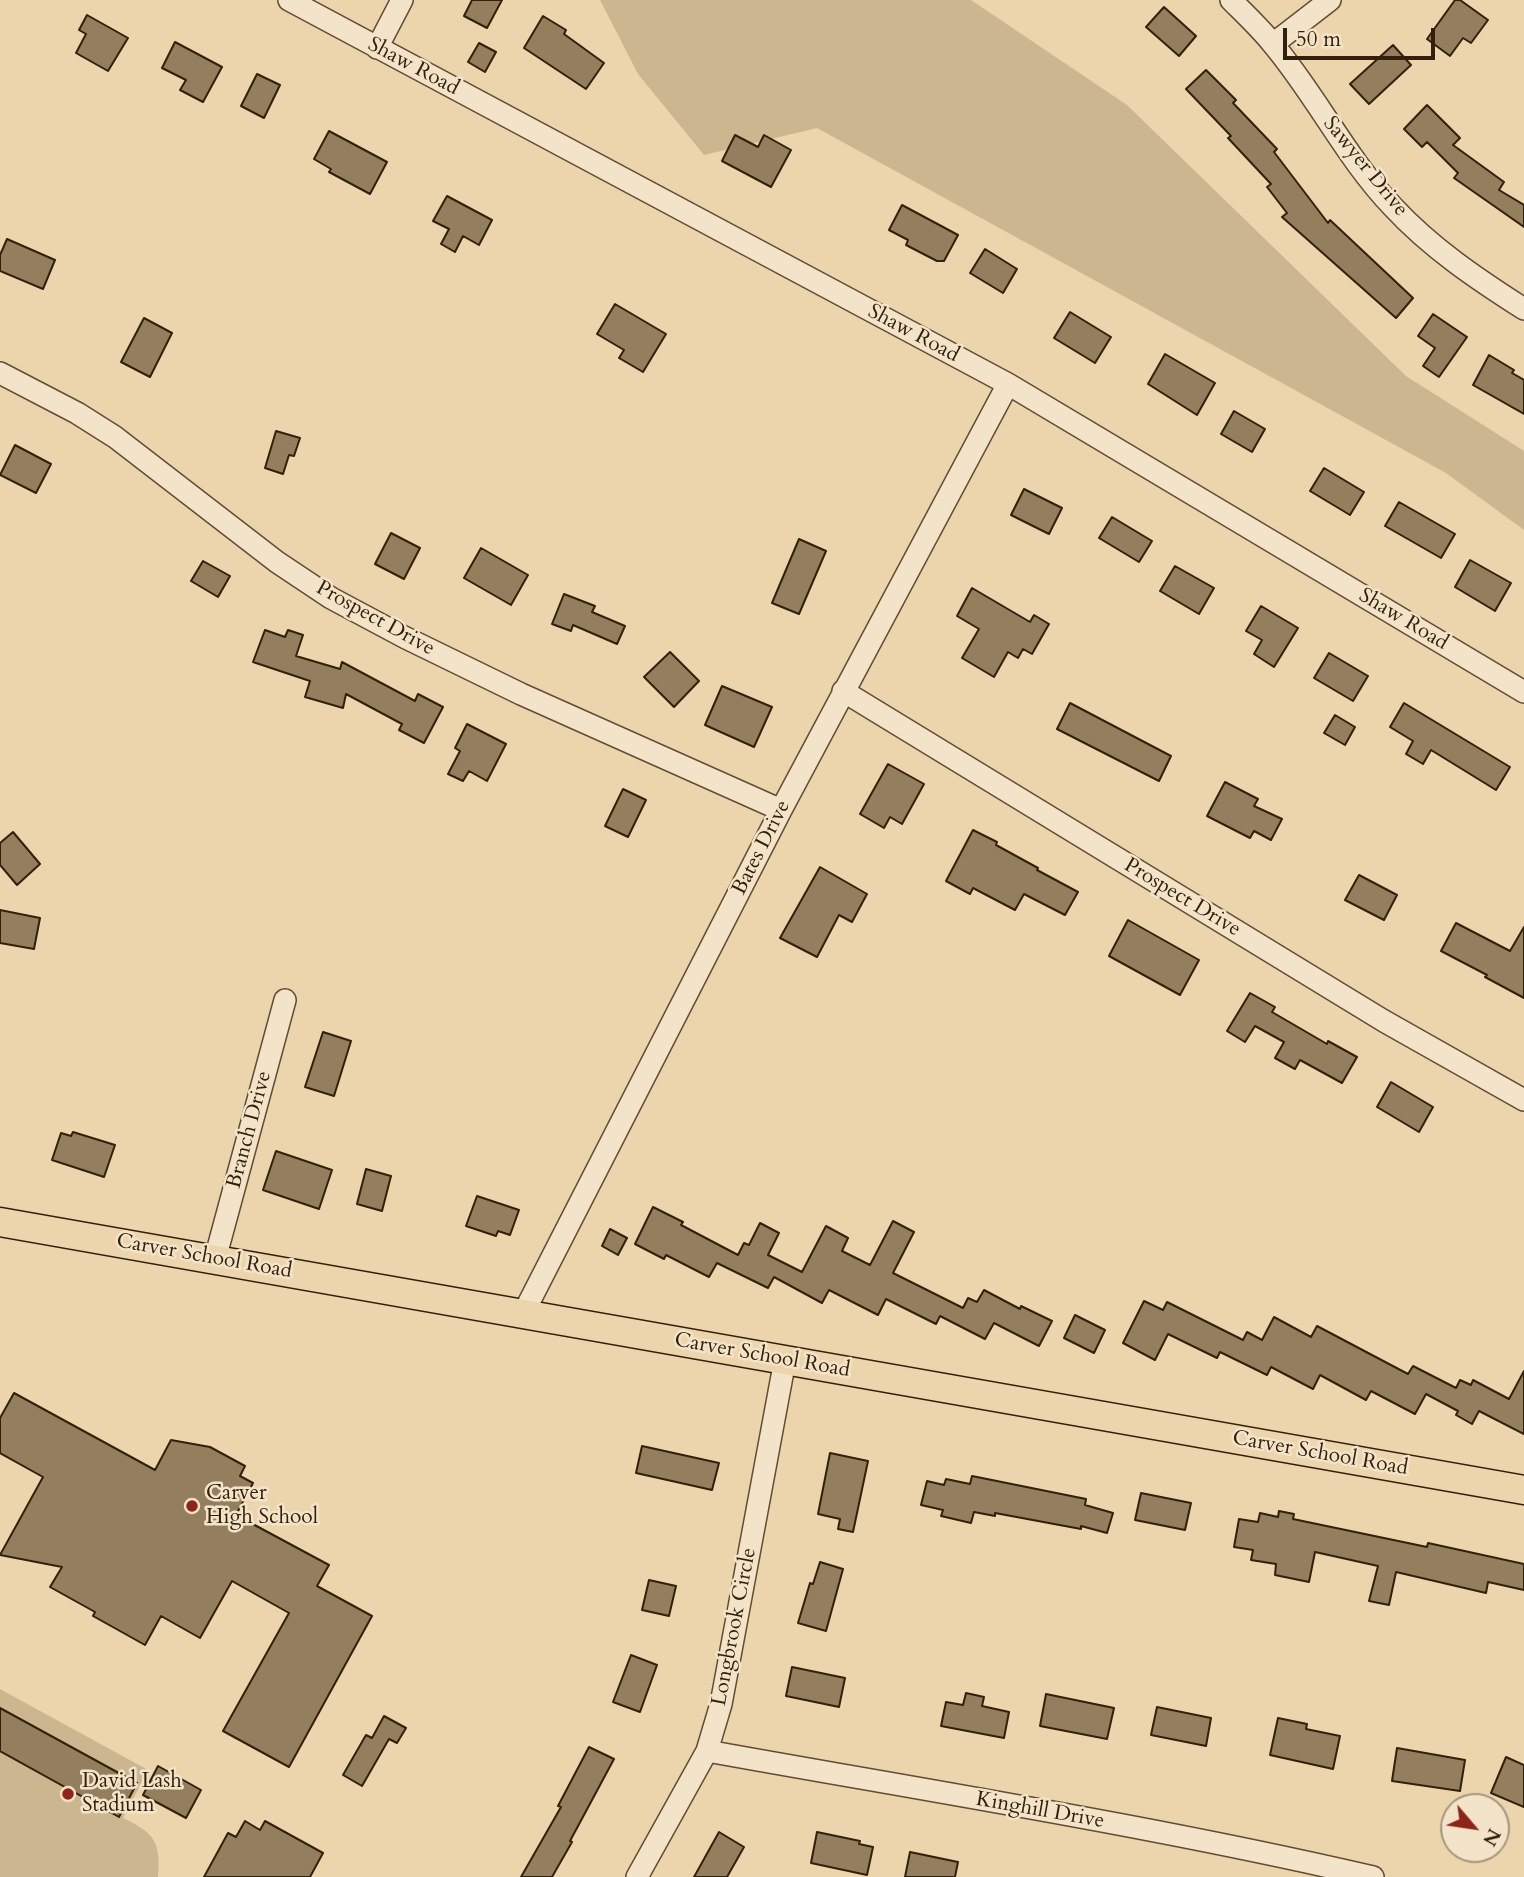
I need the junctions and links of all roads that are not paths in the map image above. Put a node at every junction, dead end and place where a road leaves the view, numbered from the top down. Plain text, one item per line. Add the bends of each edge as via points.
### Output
1 (289, 0) edge
2 (402, 0) edge
3 (1231, 0) edge
4 (1330, 0) edge
5 (1273, 44) junction
6 (377, 48) junction
7 (1524, 309) edge
8 (0, 373) edge
9 (1008, 384) junction
10 (843, 691) junction
11 (1524, 692) edge
12 (781, 810) junction
13 (285, 1000) dead end
14 (1524, 1100) edge
15 (0, 1222) edge
16 (215, 1259) junction
17 (523, 1314) junction
18 (785, 1360) junction
19 (1524, 1490) edge
20 (707, 1751) junction
21 (637, 1877) edge
22 (1373, 1877) edge

1 - 6 street, Shaw Road
2 - 6 street
3 - 5 street, Sawyer Drive
4 - 5 street
5 - 7 street, Sawyer Drive via 1392,207 1477,279
6 - 9 street, Shaw Road
8 - 12 street, Prospect Drive via 116,437 277,562 331,598 521,694
9 - 10 street, Bates Drive
9 - 11 street, Shaw Road
10 - 12 street, Bates Drive
10 - 14 street, Prospect Drive via 1384,1021
12 - 17 street, Bates Drive
13 - 16 street, Branch Drive
15 - 16 main road, Carver School Road
16 - 17 main road, Carver School Road
17 - 18 main road, Carver School Road
18 - 19 main road, Carver School Road
18 - 20 street, Longbrook Circle via 732,1655
20 - 21 street, Longbrook Circle
20 - 22 street, Kinghill Drive via 1177,1835

